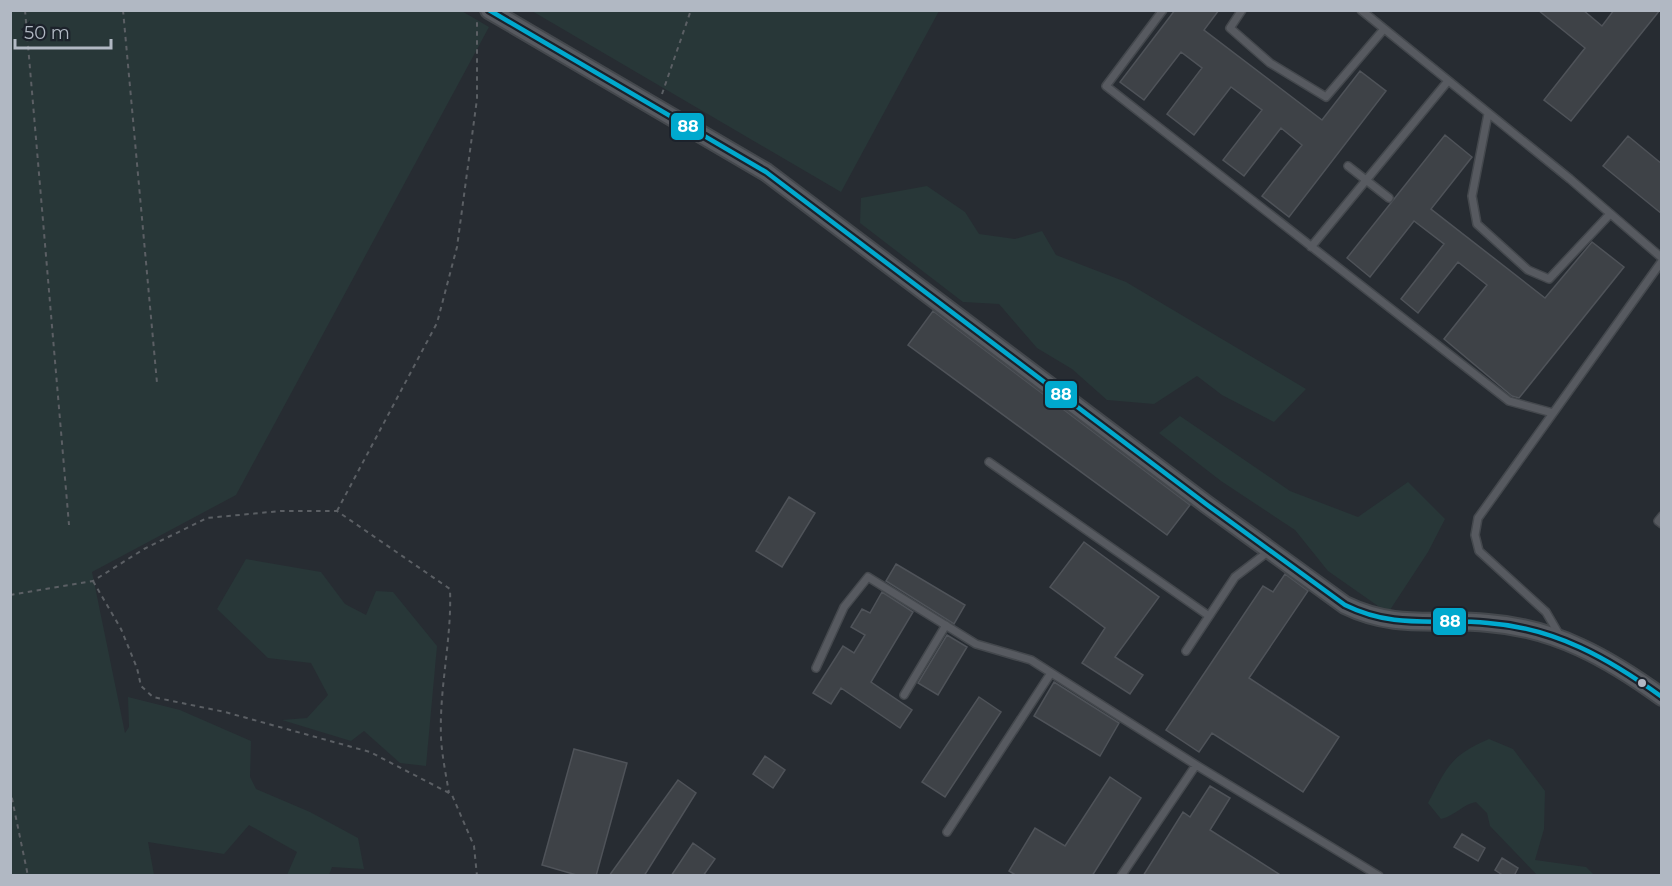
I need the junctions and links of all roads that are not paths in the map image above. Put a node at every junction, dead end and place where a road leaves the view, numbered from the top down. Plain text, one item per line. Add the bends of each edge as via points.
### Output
1 (489, 10) edge
2 (1163, 10) edge
3 (1242, 10) edge
4 (1361, 10) edge
5 (1384, 29) junction
6 (1448, 81) junction
7 (1488, 114) junction
8 (1348, 166) dead end
9 (1367, 180) junction
10 (1389, 198) dead end
11 (1610, 214) junction
12 (1311, 247) junction
13 (1662, 260) edge
14 (1553, 413) junction
15 (989, 462) dead end
16 (1662, 516) edge
17 (1662, 524) edge
18 (1271, 550) junction
19 (1209, 616) junction
20 (946, 625) junction
21 (1560, 637) junction
22 (1186, 651) dead end
23 (816, 668) dead end
24 (1051, 673) junction
25 (904, 695) dead end
26 (1662, 697) edge
27 (1196, 765) junction
28 (947, 832) dead end
29 (1121, 876) edge
30 (1379, 876) edge

1 - 18 street via 766,172
2 - 12 lane via 1106,86
3 - 5 lane via 1230,28 1270,63 1326,97
4 - 5 lane
5 - 6 lane
6 - 7 lane
6 - 9 lane
7 - 11 lane
7 - 11 lane via 1472,196 1478,224 1528,270 1549,279
8 - 9 lane
9 - 10 lane
9 - 12 lane
11 - 13 lane
12 - 14 lane via 1509,401
13 - 14 lane
14 - 21 lane via 1478,518 1475,535 1479,551 1546,612
15 - 19 lane
16 - 17 lane via 1658,521
18 - 19 lane via 1235,577
18 - 21 street via 1366,616 1393,622 1487,622
19 - 22 lane
20 - 23 lane via 868,577 844,607
20 - 24 lane via 976,644 1031,660
20 - 25 lane
21 - 26 street via 1599,656
24 - 27 lane
24 - 28 lane
27 - 29 lane
27 - 30 lane

